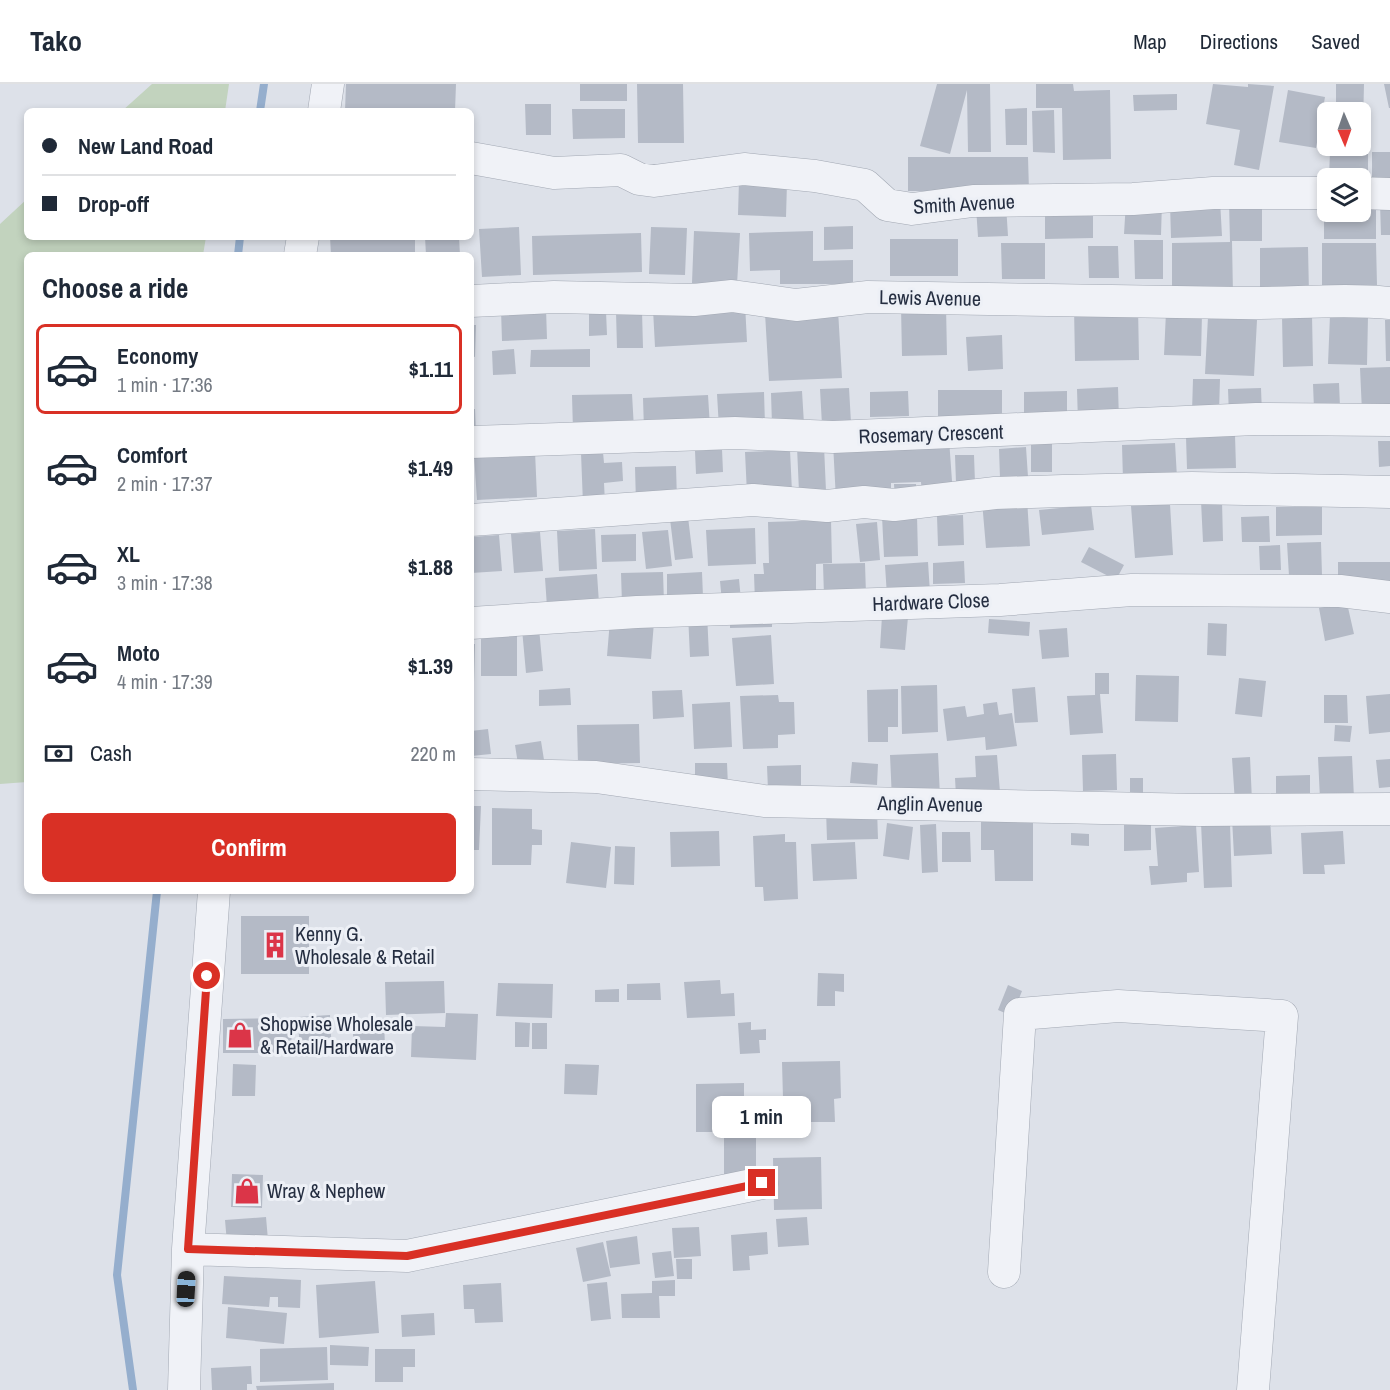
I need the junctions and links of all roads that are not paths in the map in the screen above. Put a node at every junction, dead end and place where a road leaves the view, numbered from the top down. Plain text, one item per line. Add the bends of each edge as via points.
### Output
1 (328, 84) edge
2 (324, 108) edge
3 (474, 159) edge
4 (1317, 193) edge
5 (1371, 193) edge
6 (1390, 194) edge
7 (474, 302) edge
8 (1390, 303) edge
9 (1390, 420) edge
10 (474, 442) edge
11 (1390, 492) edge
12 (474, 520) edge
13 (1390, 597) edge
14 (474, 623) edge
15 (474, 774) edge
16 (1390, 809) edge
17 (214, 894) edge
18 (762, 1183) dead end
19 (188, 1249) junction
20 (1004, 1272) dead end
21 (184, 1390) edge
22 (1253, 1390) edge

1 - 2 street
3 - 4 street, Smith Avenue via 554,173 621,170 654,182 744,169 815,176 865,185 887,205 912,209 974,201
5 - 6 street
7 - 8 street, Lewis Avenue via 554,297 694,300 732,296 796,305 868,297 1300,304 1356,299
9 - 10 street, Rosemary Crescent via 1256,419 833,437 735,433
11 - 12 street via 1192,488 1063,491 995,493 894,505 864,502 827,506 753,500
13 - 14 street, Hardware Close via 1330,591 1132,590
15 - 16 street, Anglin Avenue via 596,777 764,801 1200,810
17 - 19 street
18 - 19 street via 407,1256
19 - 21 street
20 - 22 street via 1020,1014 1118,1006 1282,1016

